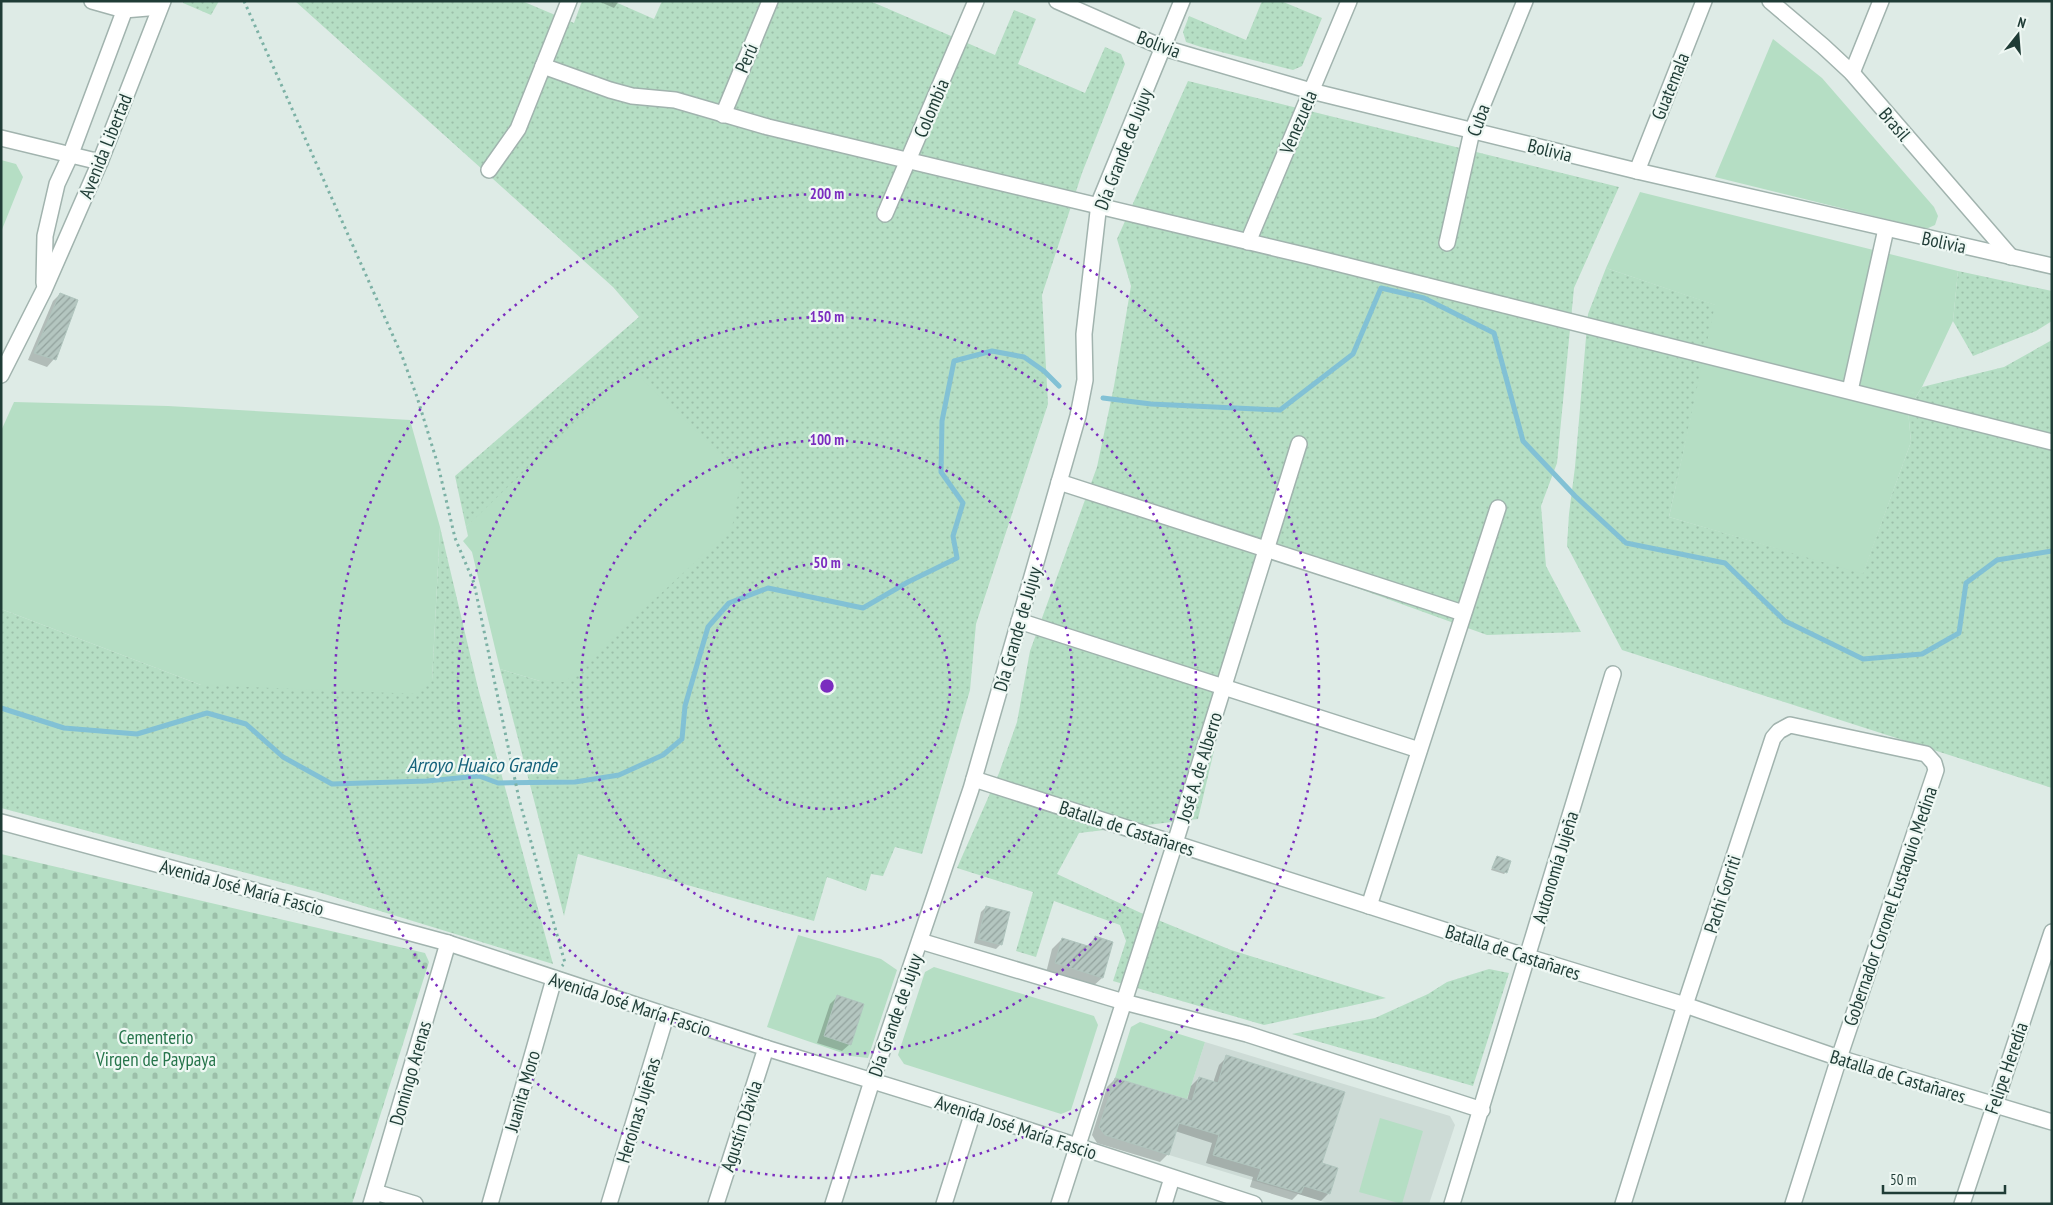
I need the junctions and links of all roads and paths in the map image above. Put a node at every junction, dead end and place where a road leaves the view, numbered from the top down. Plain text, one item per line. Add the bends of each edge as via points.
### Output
1 (92, 1) edge
2 (244, 1) edge
3 (569, 1) edge
4 (770, 1) edge
5 (976, 1) edge
6 (1182, 1) edge
7 (1349, 1) edge
8 (1525, 1) edge
9 (1704, 1) edge
10 (1770, 1) edge
11 (1881, 1) edge
12 (1067, 3) edge
13 (162, 4) edge
14 (126, 6) edge
15 (1164, 48) junction
16 (543, 66) junction
17 (1852, 73) junction
18 (1311, 91) junction
19 (722, 115) junction
20 (1472, 131) junction
21 (1, 138) edge
22 (70, 156) junction
23 (908, 161) junction
24 (100, 162) junction
25 (490, 170) dead end
26 (1637, 171) junction
27 (1098, 206) junction
28 (885, 214) dead end
29 (1886, 229) junction
30 (1248, 242) junction
31 (1447, 243) dead end
32 (2011, 256) junction
33 (2052, 266) edge
34 (44, 290) junction
35 (1, 375) edge
36 (1850, 386) dead end
37 (2052, 442) edge
38 (1299, 444) dead end
39 (1059, 482) junction
40 (1498, 508) dead end
41 (1267, 549) junction
42 (1464, 613) junction
43 (1019, 621) junction
44 (1613, 674) dead end
45 (1223, 687) junction
46 (1419, 750) junction
47 (1926, 754) joint
48 (974, 779) junction
49 (1, 822) edge
50 (1175, 843) junction
51 (1369, 906) junction
52 (2052, 932) edge
53 (920, 941) junction
54 (448, 943) junction
55 (1528, 957) junction
56 (554, 979) junction
57 (1124, 1002) junction
58 (1685, 1006) junction
59 (666, 1016) junction
60 (766, 1048) junction
61 (1839, 1058) junction
62 (872, 1081) junction
63 (1993, 1105) junction
64 (1482, 1110) junction
65 (973, 1112) junction
66 (2052, 1122) edge
67 (1076, 1147) junction
68 (1172, 1178) junction
69 (373, 1198) edge
70 (415, 1204) edge
71 (490, 1204) edge
72 (609, 1204) edge
73 (716, 1204) edge
74 (833, 1204) edge
75 (944, 1204) edge
76 (1059, 1204) edge
77 (1164, 1204) edge
78 (1254, 1204) edge
79 (1452, 1204) edge
80 (1624, 1204) edge
81 (1793, 1204) edge
82 (1962, 1204) edge

1 - 14 street
2 - 56 path via 402,356 417,397 438,465 455,538 474,583 519,799 564,963
3 - 16 street
4 - 19 street, Perú
5 - 23 street, Colombia
6 - 15 street, Día Grande de Jujuy
7 - 18 street, Venezuela
8 - 20 street, Cuba
9 - 26 street, Guatemala
10 - 17 street, Brasil
11 - 17 street
12 - 15 street, Bolivia
13 - 14 street
13 - 24 street, Avenida Libertad
14 - 22 street, Avenida Libertad
15 - 18 street, Bolivia
15 - 27 street, Día Grande de Jujuy
16 - 19 street via 610,90 632,96 676,100
16 - 25 street via 518,129
17 - 32 street, Brasil
18 - 20 street, Bolivia
18 - 30 street, Venezuela
19 - 23 street
20 - 26 street, Bolivia
20 - 31 street, Cuba
21 - 22 street
22 - 24 street
22 - 34 street, Avenida Libertad via 57,184 45,236
23 - 27 street
23 - 28 street, Colombia
24 - 34 street, Avenida Libertad
26 - 29 street, Bolivia
27 - 30 street
27 - 39 street, Día Grande de Jujuy via 1084,334 1085,380
29 - 32 street, Bolivia
29 - 36 street
30 - 37 street
32 - 33 street, Bolivia
34 - 35 street, Avenida Libertad
38 - 41 street, José A. de Alberro
39 - 41 street
39 - 43 street, Día Grande de Jujuy
40 - 42 street
41 - 42 street
41 - 45 street, José A. de Alberro
42 - 46 street
43 - 45 street
43 - 48 street, Día Grande de Jujuy
44 - 55 street, Autonomía Jujeña
45 - 46 street
45 - 50 street, José A. de Alberro
46 - 51 street
47 - 58 street, Pachi Gorriti via 1790,725 1779,730 1773,738
47 - 61 street, Gobernador Coronel Eustaquio Medina via 1936,770
48 - 50 street, Batalla de Castañares
48 - 53 street, Día Grande de Jujuy
49 - 54 street, Avenida José María Fascio
50 - 51 street, Batalla de Castañares
50 - 57 street, José A. de Alberro
51 - 55 street, Batalla de Castañares
52 - 63 street, Felipe Heredia
53 - 57 street
53 - 62 street, Día Grande de Jujuy
54 - 56 street, Avenida José María Fascio
54 - 69 street, Domingo Arenas
55 - 58 street, Batalla de Castañares
55 - 64 street, Autonomía Jujeña
56 - 59 street, Avenida José María Fascio
56 - 71 street, Juanita Moro
57 - 64 street via 1246,1034
57 - 67 street, José A. de Alberro
58 - 61 street, Batalla de Castañares
58 - 80 street, Pachi Gorriti
59 - 60 street, Avenida José María Fascio
59 - 72 street, Heroinas Jujeñas
60 - 62 street, Avenida José María Fascio
60 - 73 street, Agustín Dávila
61 - 63 street, Batalla de Castañares
61 - 81 street, Gobernador Coronel Eustaquio Medina
62 - 65 street, Avenida José María Fascio
62 - 74 street, Día Grande de Jujuy
63 - 66 street, Batalla de Castañares
63 - 82 street, Felipe Heredia
64 - 79 street, Autonomía Jujeña
65 - 67 street, Avenida José María Fascio
65 - 75 street
67 - 68 street, Avenida José María Fascio
67 - 76 street, José A. de Alberro
68 - 77 street
68 - 78 street, Avenida José María Fascio
69 - 70 street

